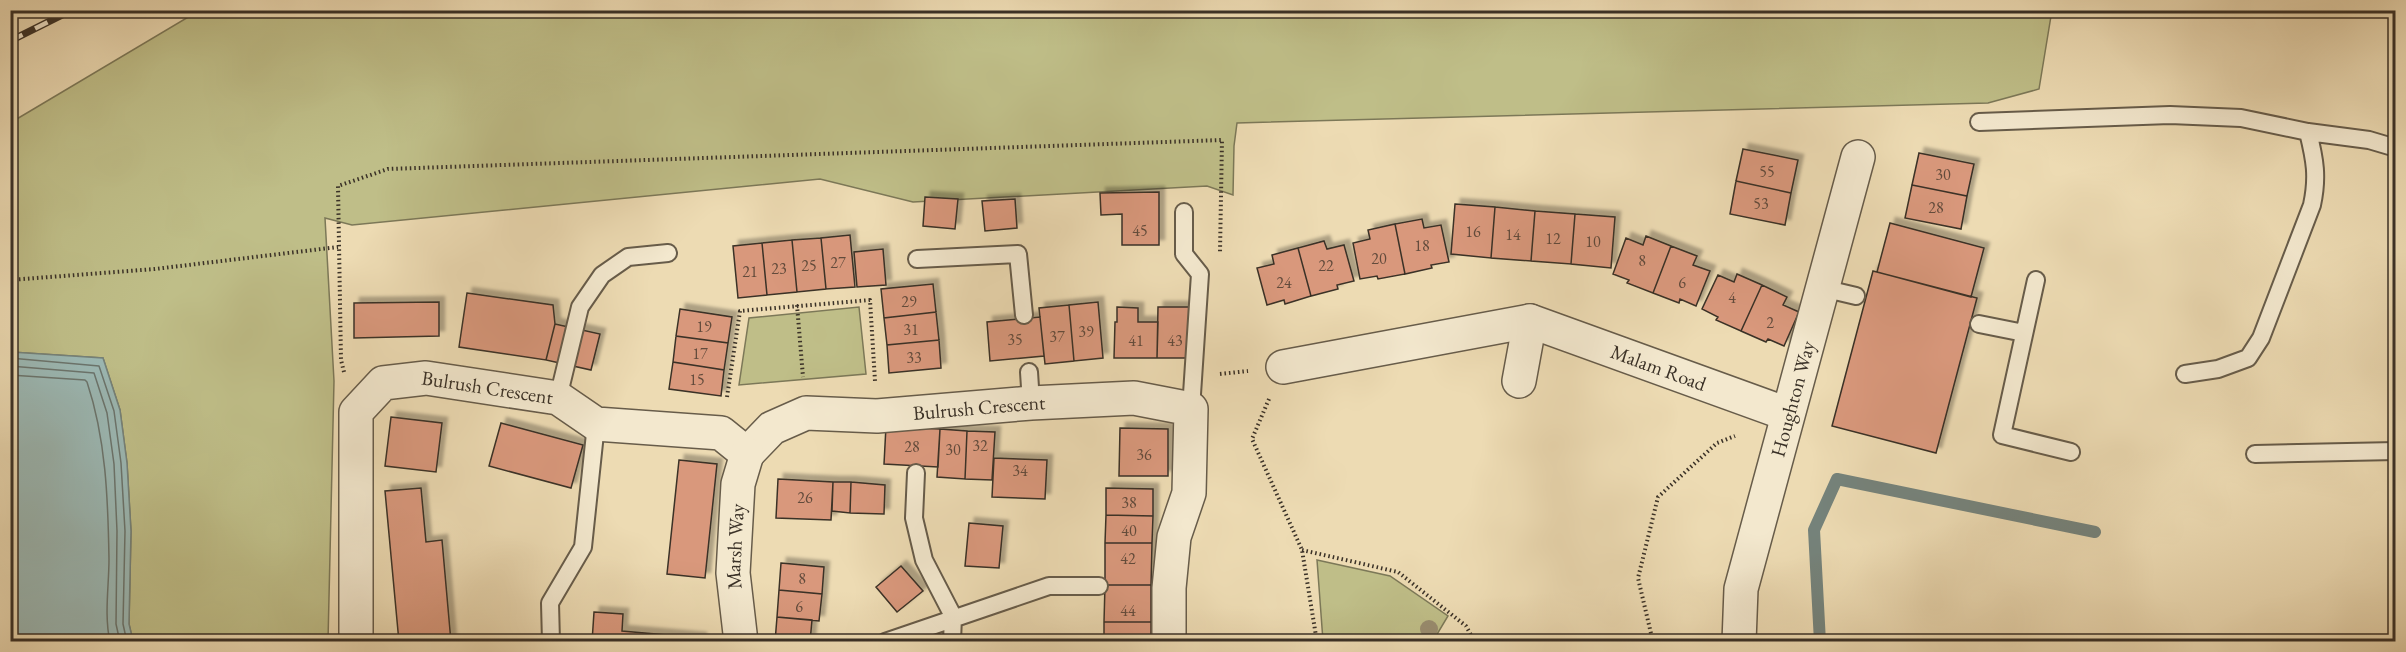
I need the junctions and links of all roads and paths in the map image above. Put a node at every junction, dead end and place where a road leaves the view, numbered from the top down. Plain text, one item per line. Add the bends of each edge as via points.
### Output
1 (1979, 122) dead end
2 (2308, 132) junction
3 (2396, 148) edge
4 (1858, 157) dead end
5 (1184, 212) dead end
6 (338, 247) junction
7 (668, 253) dead end
8 (1220, 257) dead end
9 (917, 259) dead end
10 (10, 280) edge
11 (2036, 280) dead end
12 (1822, 288) junction
13 (1856, 296) dead end
14 (797, 306) junction
15 (1024, 315) dead end
16 (1530, 321) junction
17 (1980, 324) dead end
18 (2024, 333) junction
19 (1283, 367) junction
20 (2185, 374) dead end
21 (1519, 381) dead end
22 (558, 398) junction
23 (1191, 409) junction
24 (356, 412) junction
25 (806, 413) junction
26 (1787, 414) junction
27 (877, 416) junction
28 (596, 424) junction
29 (721, 433) junction
30 (1737, 435) dead end
31 (2396, 451) edge
32 (2071, 452) dead end
33 (747, 454) junction
34 (2255, 454) dead end
35 (916, 473) dead end
36 (1302, 550) junction
37 (1099, 586) dead end
38 (953, 616) junction
39 (356, 642) edge
40 (551, 642) edge
41 (741, 642) edge
42 (885, 642) edge
43 (952, 642) edge
44 (1169, 642) edge
45 (1317, 642) edge
46 (1475, 642) edge
47 (1653, 642) edge
48 (1739, 642) edge

1 - 2 lane via 2170,115 2241,118
2 - 3 lane via 2369,140
2 - 20 lane via 2317,182 2312,205 2261,339 2248,358 2218,369
4 - 12 street, Houghton Way
5 - 23 lane via 1184,254 1200,274
6 - 8 path via 338,186 388,169 1222,140
6 - 10 path via 156,269
6 - 24 path via 341,360
7 - 22 lane via 628,257 602,275 580,307
9 - 15 lane via 1018,254
11 - 18 lane
12 - 13 lane
12 - 26 street, Houghton Way
14 - 25 path
14 - 27 path via 870,300
14 - 29 path via 740,311
16 - 19 street
16 - 21 street
16 - 26 street, Malam Road
17 - 18 lane
18 - 32 lane via 2002,435
19 - 23 path via 1218,374 1218,398
19 - 36 path via 1252,440
22 - 24 street, Bulrush Crescent via 426,378 383,383
22 - 28 street, Bulrush Crescent
23 - 27 street, Bulrush Crescent via 1134,398 1030,388 920,419
23 - 44 street via 1189,493 1163,588
24 - 39 street
25 - 27 street, Bulrush Crescent
25 - 33 street, Bulrush Crescent via 772,428
26 - 48 street, Houghton Way via 1741,589
28 - 29 street
28 - 40 lane via 583,547 550,603
29 - 33 street
30 - 47 path via 1717,443 1658,497 1638,578
31 - 34 lane
33 - 41 street, Marsh Way via 738,484 733,573
35 - 38 lane via 914,519 924,560
36 - 45 path
36 - 46 path via 1398,572 1466,626
37 - 38 lane via 1049,586
38 - 42 lane
38 - 43 lane

